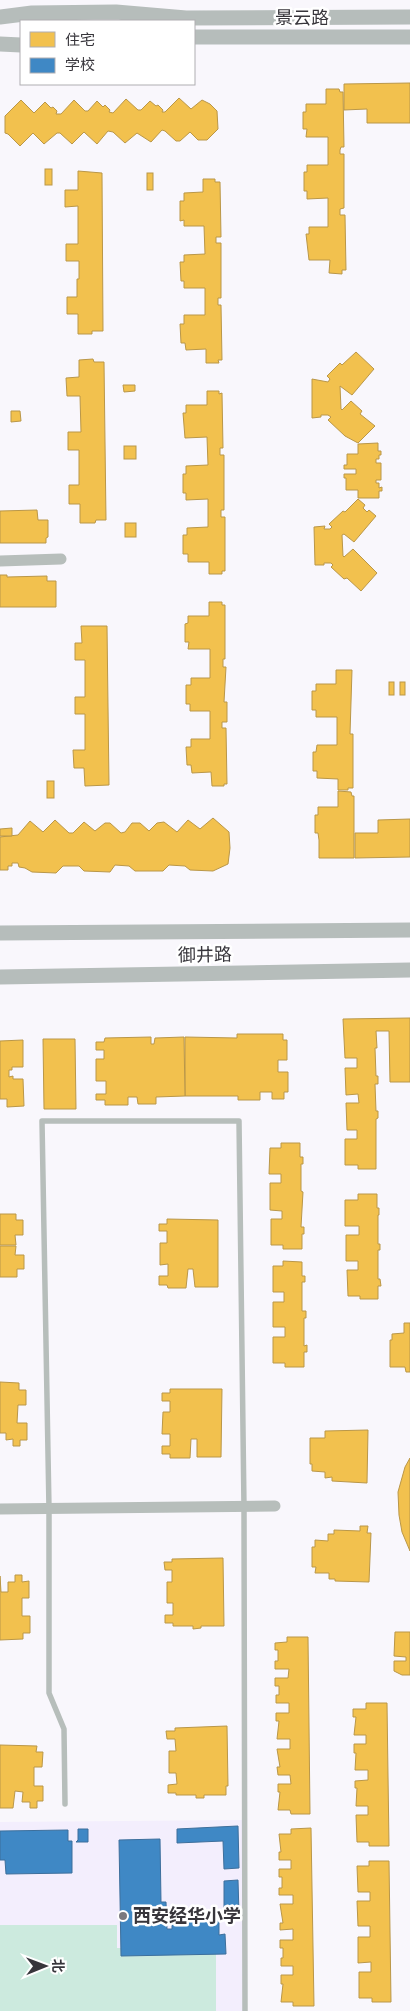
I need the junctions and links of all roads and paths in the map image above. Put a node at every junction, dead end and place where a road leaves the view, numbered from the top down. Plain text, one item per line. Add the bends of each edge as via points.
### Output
1 (0, 10) edge
2 (32, 13) junction
3 (0, 17) edge
4 (410, 17) edge
5 (410, 36) edge
6 (195, 37) edge
7 (0, 44) edge
8 (20, 45) edge
9 (20, 45) edge
10 (0, 49) edge
11 (61, 559) dead end
12 (0, 560) edge
13 (410, 930) edge
14 (0, 933) edge
15 (410, 970) edge
16 (0, 977) edge
17 (274, 1506) dead end
18 (244, 1507) junction
19 (0, 1509) edge
20 (49, 1509) junction
21 (64, 1804) dead end
22 (245, 2011) edge

1 - 2 street
2 - 3 street, 景云路
2 - 4 street, 景云路 via 116,12 186,18
5 - 6 street, 景云路
7 - 8 street
9 - 10 street
11 - 12 street
13 - 14 street, 御井路
15 - 16 street, 御井路
17 - 18 street
18 - 20 street
18 - 20 lane via 239,1120 52,1121 42,1122
18 - 22 lane
19 - 20 street
20 - 21 lane via 49,1693 64,1729

